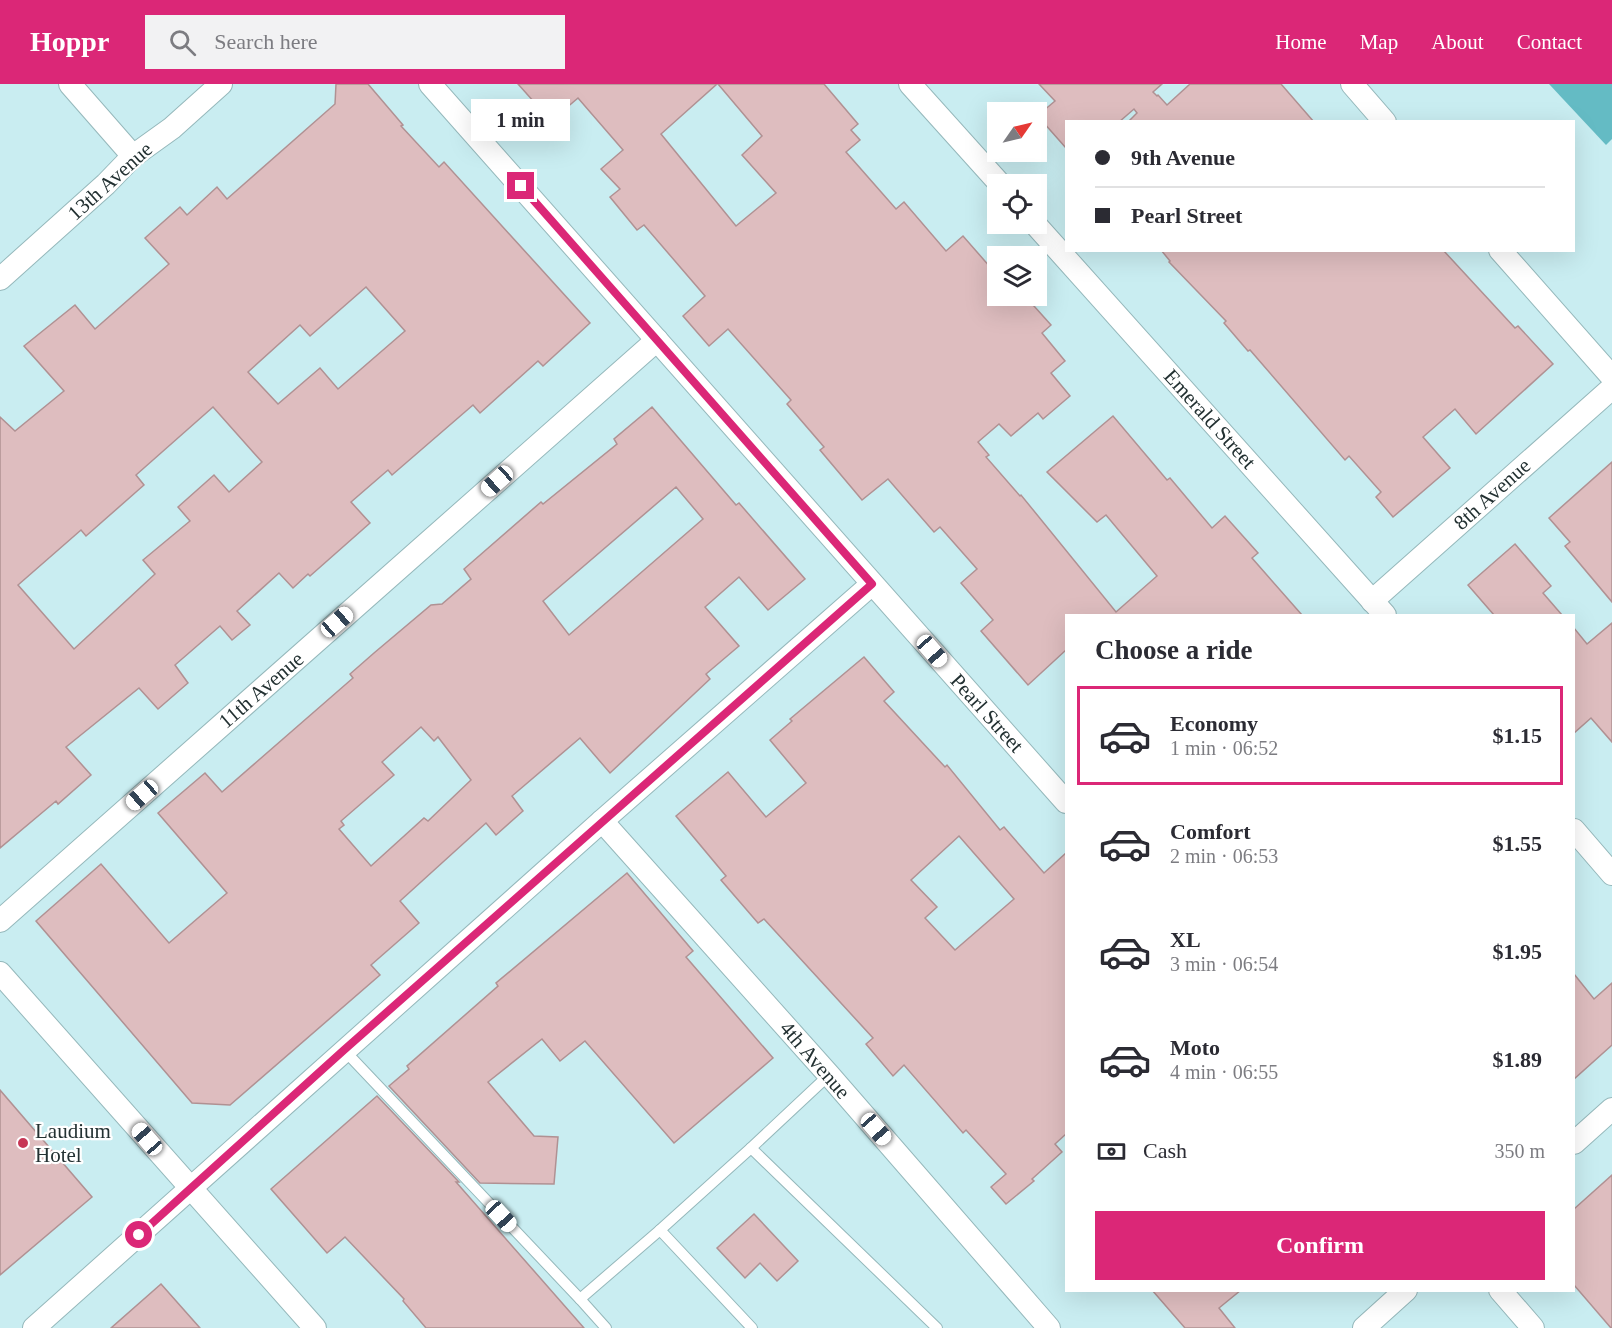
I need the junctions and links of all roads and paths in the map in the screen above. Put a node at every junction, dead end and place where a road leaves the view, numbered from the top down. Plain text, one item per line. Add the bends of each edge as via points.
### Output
1 (70, 84) edge
2 (221, 84) edge
3 (430, 84) edge
4 (910, 84) edge
5 (1352, 84) edge
6 (1383, 120) edge
7 (133, 156) junction
8 (991, 174) edge
9 (1044, 234) edge
10 (1502, 252) edge
11 (0, 279) edge
12 (657, 340) junction
13 (1612, 377) edge
14 (1612, 388) edge
15 (872, 584) junction
16 (1379, 608) edge
17 (1065, 801) edge
18 (602, 821) junction
19 (1575, 831) edge
20 (1612, 874) edge
21 (0, 921) edge
22 (0, 973) edge
23 (344, 1050) junction
24 (829, 1075) junction
25 (1612, 1109) edge
26 (1575, 1142) edge
27 (751, 1148) junction
28 (191, 1189) junction
29 (660, 1230) junction
30 (1404, 1292) edge
31 (1502, 1292) edge
32 (580, 1299) junction
33 (34, 1328) edge
34 (315, 1328) edge
35 (606, 1328) edge
36 (752, 1328) edge
37 (937, 1328) edge
38 (1049, 1328) edge
39 (1364, 1328) edge
40 (1533, 1328) edge

1 - 7 street
2 - 7 street, 13th Avenue via 172,128
3 - 12 street, Pearl Street
4 - 8 street
5 - 6 street
7 - 11 street, 13th Avenue
9 - 16 street, Emerald Street
10 - 13 street
12 - 15 street, Pearl Street
12 - 21 street, 11th Avenue
14 - 16 street, 8th Avenue
15 - 17 street, Pearl Street
15 - 18 street
18 - 23 street
18 - 24 street, 4th Avenue
19 - 20 street
22 - 28 street
23 - 28 street
23 - 32 lane
24 - 27 lane
24 - 38 street, 4th Avenue
25 - 26 street
27 - 29 lane
27 - 37 lane
28 - 33 street
28 - 34 street
29 - 32 lane
29 - 36 lane
30 - 39 street
31 - 40 street
32 - 35 lane

